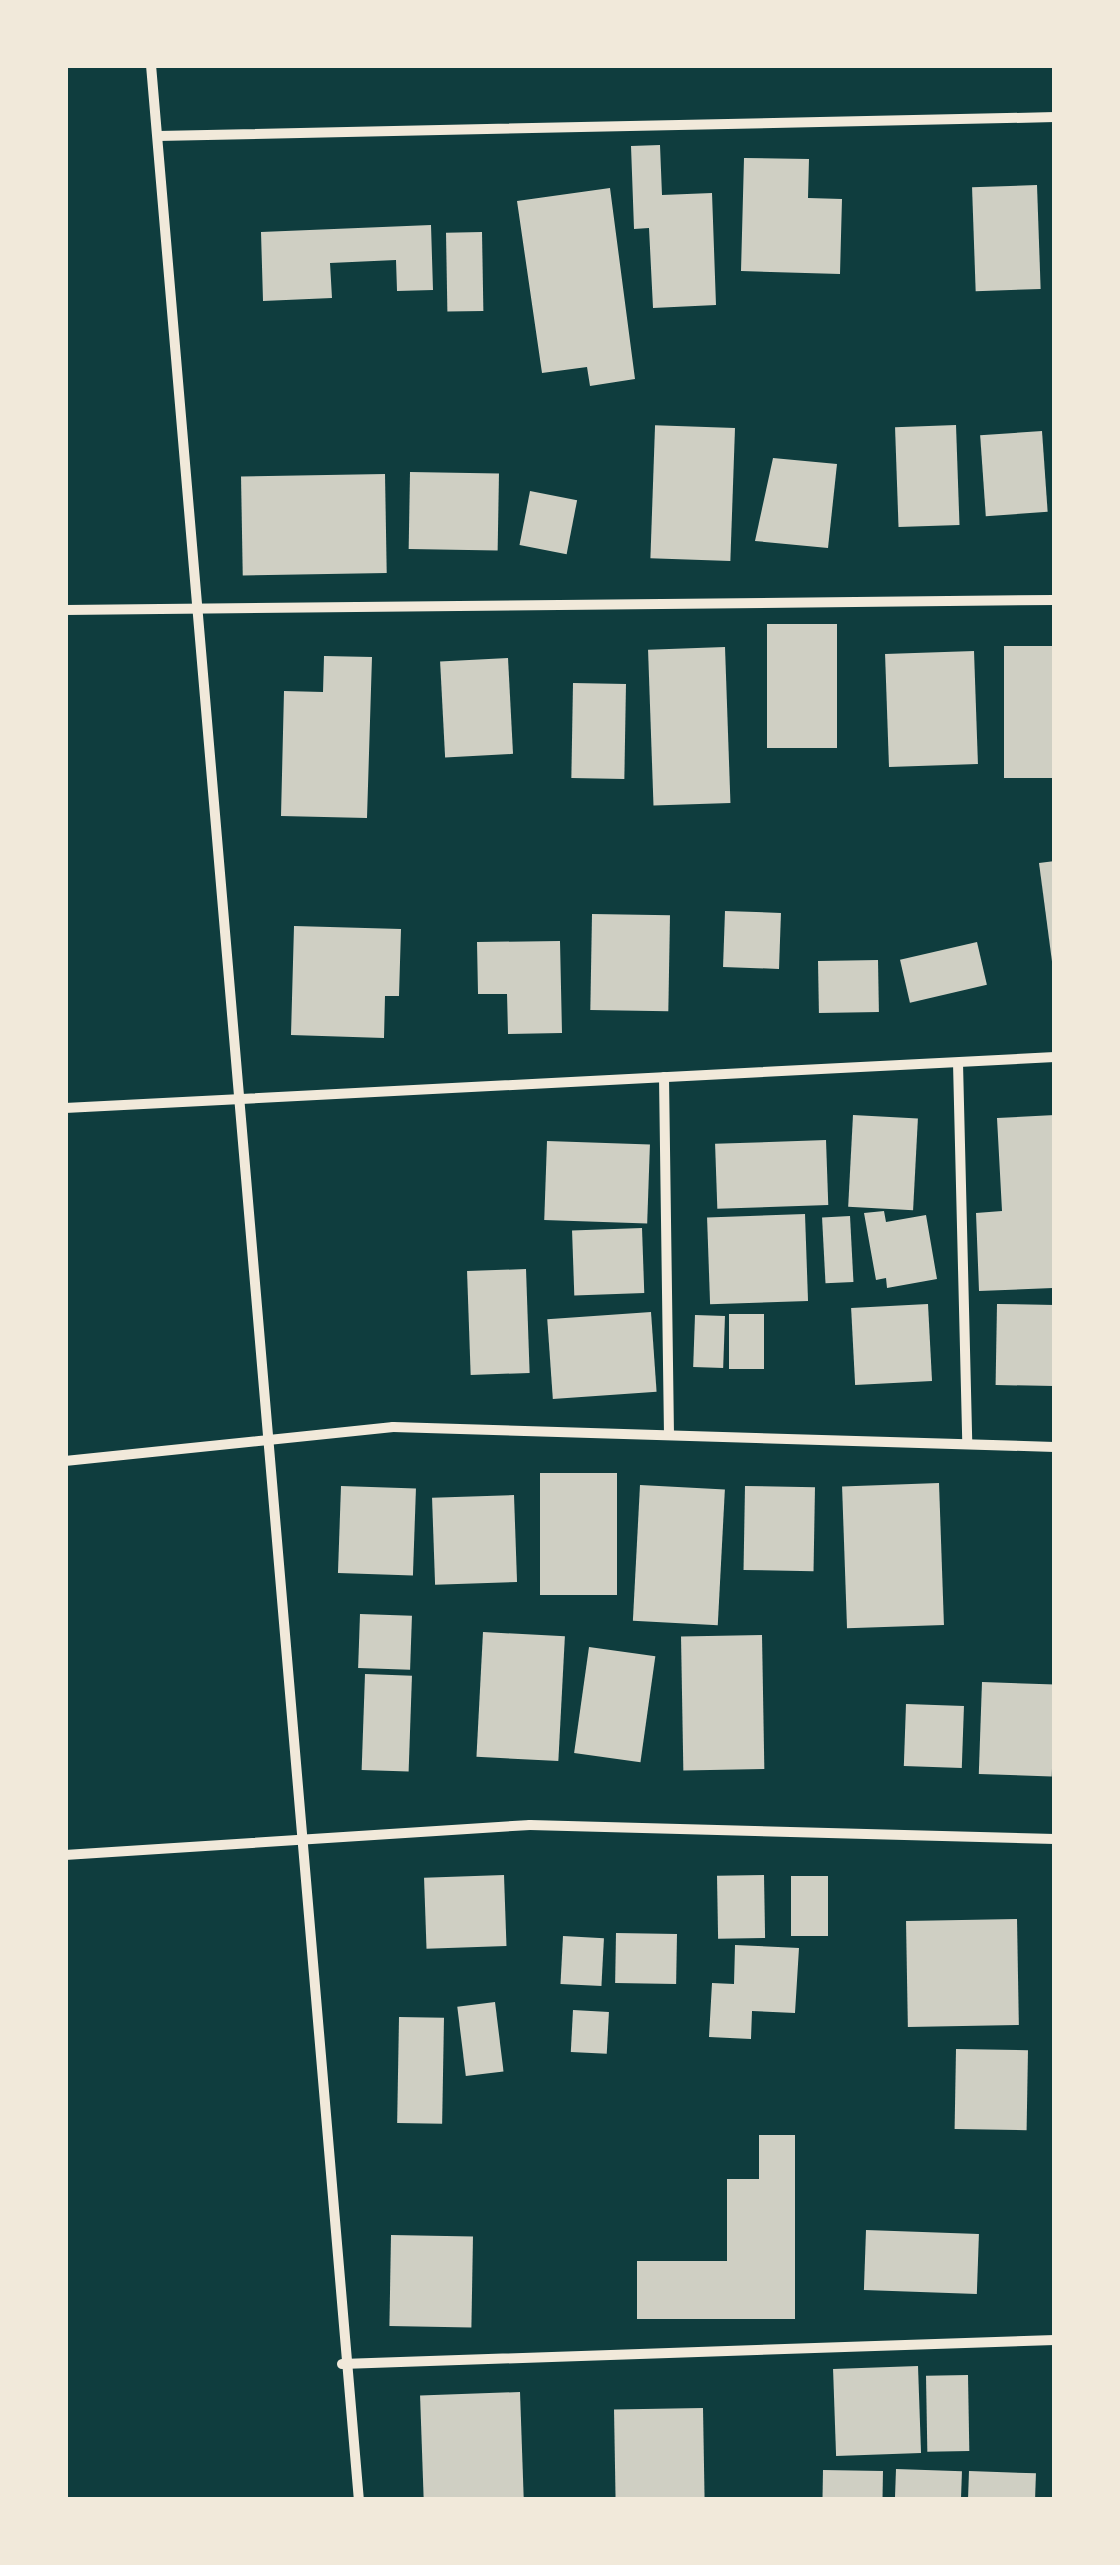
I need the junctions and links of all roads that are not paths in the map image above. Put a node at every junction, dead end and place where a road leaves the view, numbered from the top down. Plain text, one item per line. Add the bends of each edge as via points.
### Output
1 (151, 65) edge
2 (1055, 117) edge
3 (158, 136) junction
4 (1055, 600) edge
5 (65, 610) edge
6 (198, 614) junction
7 (1055, 1057) edge
8 (958, 1064) junction
9 (664, 1077) junction
10 (238, 1102) junction
11 (65, 1108) edge
12 (669, 1435) junction
13 (266, 1440) junction
14 (968, 1444) junction
15 (1055, 1447) edge
16 (65, 1461) edge
17 (1055, 1839) edge
18 (299, 1840) junction
19 (65, 1855) edge
20 (1055, 2340) edge
21 (342, 2364) junction
22 (359, 2500) edge

1 - 3 street
2 - 3 street
3 - 6 street
4 - 6 street
5 - 6 street
6 - 10 street
7 - 8 street
8 - 9 street
8 - 14 street
9 - 10 street
9 - 12 street
10 - 11 street
10 - 13 street
12 - 13 street via 393,1427
12 - 14 street
13 - 16 street
13 - 18 street
14 - 15 street
17 - 18 street via 530,1825
18 - 19 street
18 - 21 street
20 - 21 street
21 - 22 street

